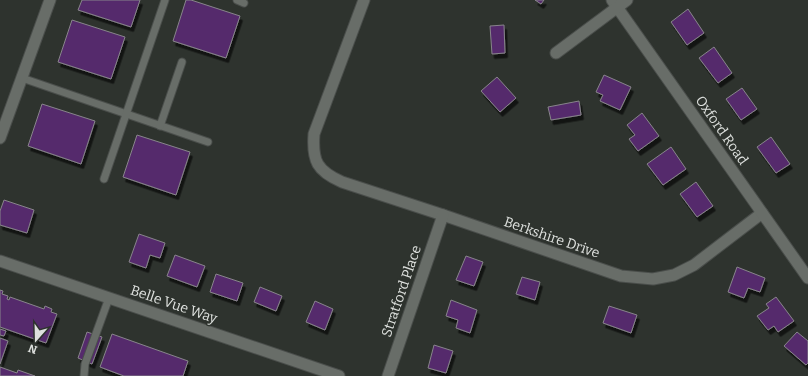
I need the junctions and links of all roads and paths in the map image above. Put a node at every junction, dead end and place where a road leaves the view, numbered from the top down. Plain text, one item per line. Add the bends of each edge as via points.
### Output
1 (50, 0) edge
2 (165, 0) edge
3 (237, 0) edge
4 (364, 0) edge
5 (627, 0) edge
6 (244, 3) dead end
7 (615, 4) edge
8 (556, 53) dead end
9 (182, 62) dead end
10 (22, 78) junction
11 (126, 114) junction
12 (160, 126) junction
13 (0, 138) edge
14 (208, 142) dead end
15 (104, 179) dead end
16 (762, 213) junction
17 (443, 215) junction
18 (0, 261) edge
19 (808, 278) edge
20 (108, 298) junction
21 (317, 373) edge
22 (84, 376) edge
23 (339, 376) edge
24 (388, 376) edge

1 - 10 street
2 - 11 lane
3 - 6 lane
4 - 17 street, Berkshire Drive via 314,134 313,149 316,162 332,178
5 - 7 street
7 - 8 street
7 - 16 street, Oxford Road
9 - 12 lane
10 - 11 lane
10 - 13 street
11 - 12 lane
11 - 15 lane
12 - 14 lane
16 - 17 street, Berkshire Drive via 694,265 674,275 653,279 621,276
16 - 19 street, Oxford Road
17 - 24 street, Stratford Place
18 - 20 street, Belle Vue Way
20 - 21 street, Belle Vue Way
20 - 22 lane via 85,364
21 - 23 street, Belle Vue Way

